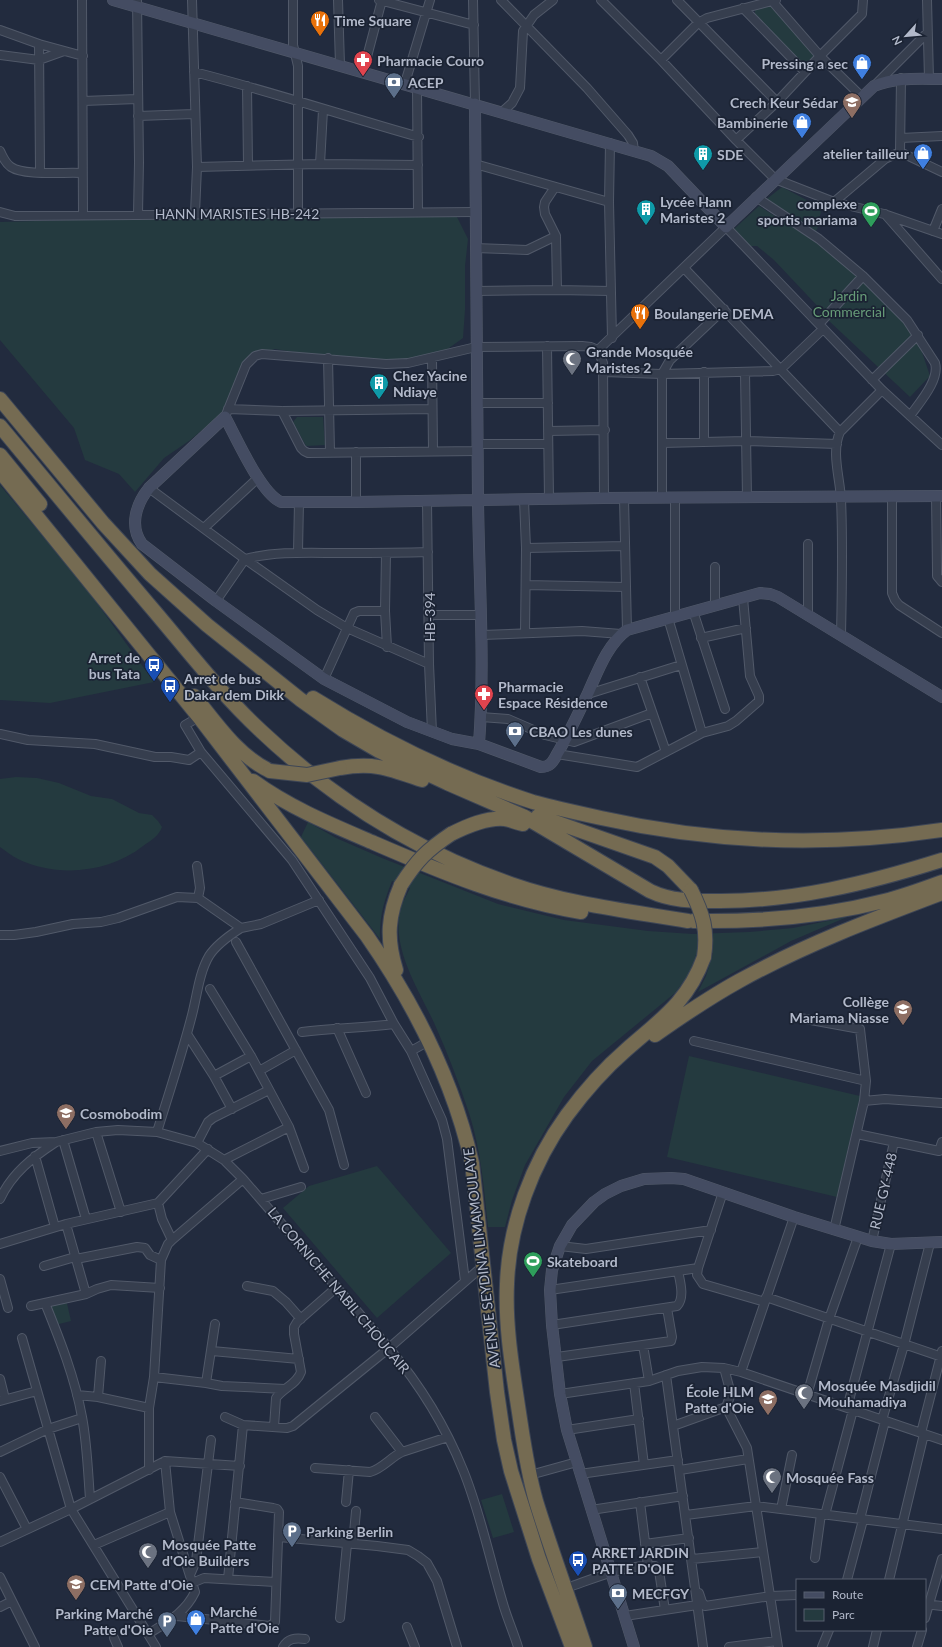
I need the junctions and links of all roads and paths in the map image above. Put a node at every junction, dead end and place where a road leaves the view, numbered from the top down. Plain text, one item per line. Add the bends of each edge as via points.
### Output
1 (82, 0) edge
2 (113, 0) edge
3 (192, 0) edge
4 (293, 0) edge
5 (338, 0) edge
6 (381, 0) edge
7 (430, 0) edge
8 (473, 0) edge
9 (501, 0) edge
10 (553, 0) edge
11 (601, 0) edge
12 (677, 0) edge
13 (774, 0) edge
14 (863, 0) edge
15 (926, 0) edge
16 (137, 4) edge
17 (743, 8) junction
18 (427, 13) junction
19 (192, 23) junction
20 (698, 23) junction
21 (474, 25) junction
22 (526, 26) junction
23 (0, 30) edge
24 (927, 33) junction
25 (39, 44) junction
26 (64, 51) junction
27 (295, 51) junction
28 (0, 56) edge
29 (83, 56) junction
30 (820, 56) junction
31 (39, 60) junction
32 (661, 60) junction
33 (340, 65) junction
34 (194, 72) junction
35 (363, 72) junction
36 (805, 72) junction
37 (901, 78) junction
38 (929, 79) junction
39 (942, 79) edge
40 (405, 83) junction
41 (247, 86) junction
42 (874, 86) junction
43 (417, 87) junction
44 (862, 97) junction
45 (137, 99) junction
46 (297, 100) junction
47 (83, 101) junction
48 (776, 102) junction
49 (475, 104) junction
50 (323, 110) junction
51 (502, 112) junction
52 (194, 114) junction
53 (138, 116) junction
54 (942, 136) edge
55 (418, 137) junction
56 (901, 138) junction
57 (736, 140) junction
58 (610, 143) junction
59 (634, 151) junction
60 (0, 152) edge
61 (900, 152) junction
62 (320, 164) junction
63 (475, 164) junction
64 (248, 165) junction
65 (299, 165) junction
66 (418, 165) junction
67 (197, 167) junction
68 (40, 172) junction
69 (942, 172) edge
70 (81, 173) junction
71 (775, 179) junction
72 (555, 187) junction
73 (756, 197) junction
74 (609, 202) junction
75 (834, 202) junction
76 (942, 209) edge
77 (0, 212) edge
78 (418, 212) junction
79 (474, 212) junction
80 (195, 213) junction
81 (298, 213) junction
82 (138, 214) junction
83 (884, 214) junction
84 (83, 215) junction
85 (726, 227) junction
86 (933, 230) junction
87 (942, 234) edge
88 (556, 236) junction
89 (475, 248) junction
90 (684, 268) junction
91 (863, 276) junction
92 (942, 279) edge
93 (476, 290) junction
94 (557, 290) junction
95 (611, 291) junction
96 (724, 309) junction
97 (821, 326) junction
98 (918, 335) junction
99 (612, 338) junction
100 (547, 346) junction
101 (476, 347) junction
102 (598, 350) junction
103 (328, 358) junction
104 (432, 358) junction
105 (781, 369) junction
106 (604, 372) junction
107 (704, 372) junction
108 (745, 372) junction
109 (662, 374) junction
110 (872, 380) junction
111 (882, 390) junction
112 (0, 399) edge
113 (477, 403) junction
114 (548, 403) junction
115 (432, 409) junction
116 (329, 410) junction
117 (282, 411) junction
118 (227, 413) junction
119 (910, 416) junction
120 (0, 426) edge
121 (604, 430) junction
122 (548, 431) junction
123 (840, 432) junction
124 (745, 441) junction
125 (704, 442) junction
126 (662, 443) junction
127 (548, 444) junction
128 (837, 444) junction
129 (942, 445) edge
130 (477, 447) junction
131 (433, 451) junction
132 (330, 452) junction
133 (356, 452) junction
134 (0, 455) edge
135 (0, 471) edge
136 (258, 478) junction
137 (149, 488) junction
138 (892, 496) junction
139 (939, 496) edge
140 (841, 497) junction
141 (604, 498) junction
142 (624, 498) junction
143 (662, 498) junction
144 (675, 498) junction
145 (747, 498) junction
146 (549, 499) junction
147 (478, 500) junction
148 (524, 500) junction
149 (427, 501) junction
150 (299, 502) junction
151 (356, 502) junction
152 (204, 528) junction
153 (808, 544) dead end
154 (625, 546) junction
155 (526, 548) junction
156 (298, 552) junction
157 (428, 552) junction
158 (386, 553) junction
159 (245, 559) junction
160 (716, 567) dead end
161 (942, 582) edge
162 (526, 585) junction
163 (626, 587) junction
164 (743, 598) junction
165 (216, 601) junction
166 (715, 605) junction
167 (385, 611) junction
168 (693, 611) junction
169 (429, 615) junction
170 (480, 615) junction
171 (808, 615) junction
172 (672, 617) junction
173 (347, 628) junction
174 (746, 628) junction
175 (624, 632) junction
176 (525, 633) junction
177 (942, 633) edge
178 (482, 635) junction
179 (841, 635) junction
180 (701, 638) junction
181 (235, 647) junction
182 (387, 647) junction
183 (429, 664) junction
184 (681, 665) junction
185 (640, 676) junction
186 (324, 679) junction
187 (588, 694) junction
188 (942, 696) edge
189 (725, 709) dead end
190 (652, 713) junction
191 (481, 716) junction
192 (199, 717) junction
193 (432, 732) junction
194 (702, 733) junction
195 (0, 734) edge
196 (565, 741) junction
197 (479, 744) junction
198 (201, 752) junction
199 (666, 752) junction
200 (558, 754) junction
201 (240, 771) junction
202 (491, 802) junction
203 (530, 816) junction
204 (504, 819) junction
205 (942, 830) edge
206 (568, 842) junction
207 (942, 860) edge
208 (196, 866) dead end
209 (942, 882) edge
210 (942, 893) edge
211 (198, 898) junction
212 (319, 900) junction
213 (688, 921) junction
214 (241, 928) junction
215 (0, 935) edge
216 (236, 942) dead end
217 (210, 989) dead end
218 (414, 1010) junction
219 (800, 1018) dead end
220 (394, 1024) junction
221 (337, 1028) junction
222 (302, 1032) dead end
223 (187, 1034) junction
224 (429, 1041) junction
225 (694, 1041) dead end
226 (296, 1050) junction
227 (412, 1051) junction
228 (251, 1056) junction
229 (607, 1068) junction
230 (259, 1071) junction
231 (214, 1076) junction
232 (866, 1081) junction
233 (269, 1090) junction
234 (366, 1093) dead end
235 (864, 1101) junction
236 (942, 1103) edge
237 (232, 1109) junction
238 (289, 1127) junction
239 (96, 1132) junction
240 (157, 1132) junction
241 (857, 1134) junction
242 (59, 1141) junction
243 (894, 1142) junction
244 (942, 1142) edge
245 (197, 1143) junction
246 (208, 1149) junction
247 (0, 1150) edge
248 (35, 1156) junction
249 (224, 1160) junction
250 (344, 1165) dead end
251 (304, 1168) dead end
252 (243, 1179) junction
253 (301, 1187) dead end
254 (723, 1192) junction
255 (261, 1198) junction
256 (0, 1199) edge
257 (158, 1203) junction
258 (121, 1212) junction
259 (794, 1217) junction
260 (86, 1220) junction
261 (66, 1224) junction
262 (55, 1227) junction
263 (711, 1230) junction
264 (834, 1230) junction
265 (858, 1237) junction
266 (172, 1240) junction
267 (872, 1241) junction
268 (942, 1242) edge
269 (930, 1243) junction
270 (0, 1244) edge
271 (891, 1244) junction
272 (560, 1246) junction
273 (76, 1258) junction
274 (161, 1260) junction
275 (484, 1265) junction
276 (44, 1266) dead end
277 (698, 1268) junction
278 (678, 1271) junction
279 (465, 1281) junction
280 (0, 1283) edge
281 (247, 1286) dead end
282 (337, 1287) junction
283 (160, 1288) junction
284 (550, 1290) junction
285 (86, 1294) junction
286 (766, 1300) junction
287 (45, 1303) junction
288 (31, 1306) dead end
289 (8, 1308) dead end
290 (667, 1308) junction
291 (301, 1319) junction
292 (829, 1319) junction
293 (215, 1324) dead end
294 (552, 1325) junction
295 (868, 1332) junction
296 (22, 1338) dead end
297 (643, 1345) junction
298 (904, 1345) junction
299 (389, 1348) junction
300 (212, 1351) junction
301 (942, 1355) edge
302 (557, 1357) junction
303 (299, 1358) junction
304 (101, 1361) dead end
305 (724, 1368) junction
306 (741, 1372) junction
307 (666, 1375) junction
308 (154, 1377) junction
309 (0, 1379) edge
310 (649, 1381) junction
311 (206, 1383) junction
312 (634, 1383) junction
313 (285, 1389) junction
314 (37, 1390) junction
315 (560, 1394) junction
316 (807, 1394) junction
317 (77, 1395) junction
318 (98, 1397) junction
319 (3, 1400) edge
320 (726, 1407) junction
321 (149, 1408) junction
322 (850, 1409) junction
323 (225, 1417) dead end
324 (375, 1417) dead end
325 (82, 1418) junction
326 (639, 1419) junction
327 (883, 1420) junction
328 (243, 1425) junction
329 (673, 1426) junction
330 (274, 1427) junction
331 (48, 1429) junction
332 (567, 1430) junction
333 (923, 1434) junction
334 (448, 1437) junction
335 (211, 1440) dead end
336 (942, 1440) edge
337 (0, 1452) edge
338 (402, 1452) junction
339 (792, 1455) dead end
340 (748, 1459) junction
341 (678, 1460) junction
342 (165, 1461) junction
343 (577, 1462) junction
344 (208, 1463) junction
345 (644, 1465) junction
346 (240, 1466) junction
347 (315, 1468) dead end
348 (149, 1470) junction
349 (348, 1470) junction
350 (680, 1470) junction
351 (580, 1474) junction
352 (530, 1475) junction
353 (0, 1477) edge
354 (683, 1496) junction
355 (90, 1499) junction
356 (236, 1502) junction
357 (346, 1502) dead end
358 (640, 1502) junction
359 (756, 1506) junction
360 (71, 1509) junction
361 (781, 1509) junction
362 (591, 1510) junction
363 (356, 1511) dead end
364 (170, 1512) junction
365 (823, 1514) junction
366 (686, 1515) junction
367 (862, 1519) junction
368 (902, 1524) junction
369 (27, 1529) junction
370 (942, 1529) edge
371 (279, 1537) junction
372 (689, 1538) junction
373 (0, 1542) edge
374 (350, 1544) junction
375 (646, 1544) junction
376 (94, 1545) junction
377 (764, 1552) junction
378 (815, 1558) dead end
379 (692, 1559) junction
380 (942, 1559) edge
381 (648, 1566) junction
382 (611, 1572) junction
383 (0, 1577) edge
384 (191, 1579) junction
385 (228, 1579) junction
386 (847, 1579) edge
387 (889, 1579) edge
388 (694, 1581) junction
389 (275, 1582) junction
390 (566, 1588) junction
391 (796, 1595) edge
392 (771, 1596) junction
393 (12, 1601) junction
394 (927, 1604) edge
395 (697, 1605) junction
396 (942, 1606) edge
397 (0, 1607) edge
398 (665, 1610) junction
399 (177, 1616) junction
400 (624, 1616) junction
401 (340, 1618) dead end
402 (407, 1627) dead end
403 (829, 1631) edge
404 (877, 1631) edge
405 (922, 1631) edge
406 (148, 1634) junction
407 (114, 1638) dead end
408 (305, 1639) dead end
409 (778, 1644) edge
410 (35, 1647) edge
411 (118, 1647) edge
412 (156, 1647) edge
413 (283, 1647) edge
414 (415, 1647) edge
415 (457, 1647) edge
416 (518, 1647) edge
417 (572, 1647) edge
418 (585, 1647) edge
419 (634, 1647) edge
420 (703, 1647) edge
421 (728, 1647) edge
422 (822, 1647) edge
423 (873, 1647) edge
424 (917, 1647) edge

1 - 29 street
2 - 16 street
3 - 19 street
4 - 27 street
5 - 33 street
6 - 18 street
6 - 35 street
7 - 18 street
8 - 21 street
9 - 22 street
10 - 22 street via 534,15
11 - 32 street
12 - 20 street
13 - 17 street
13 - 30 street
14 - 30 street via 862,14
15 - 24 street
16 - 19 street
16 - 45 street
17 - 20 street
17 - 36 street
18 - 21 street
18 - 40 street
19 - 27 street
19 - 34 street
20 - 32 street
20 - 48 street
21 - 49 street
22 - 51 street via 522,38 520,88 512,103
22 - 59 street via 587,88 628,135
23 - 25 street
24 - 38 street
24 - 42 street
25 - 26 street
25 - 31 street
26 - 29 street
26 - 31 street
27 - 33 street
27 - 46 street via 298,66
28 - 31 street
29 - 47 street
30 - 36 street
30 - 44 street
31 - 68 street
32 - 57 street
33 - 35 street
34 - 41 street
34 - 52 street
35 - 40 street
36 - 48 street
37 - 38 street
37 - 42 street
37 - 56 street
38 - 39 street
40 - 43 street
41 - 46 street
41 - 64 street
42 - 44 street
43 - 49 street
43 - 55 street
44 - 71 street
45 - 47 street
45 - 53 street
46 - 50 street
46 - 65 street
47 - 70 street
48 - 57 street
49 - 51 street
49 - 63 street
50 - 55 street
50 - 62 street
51 - 58 street
52 - 53 street
52 - 67 street
53 - 82 street
54 - 56 street
55 - 66 street
56 - 61 street
57 - 71 street
58 - 59 street
58 - 74 street
59 - 85 street via 651,156 668,166
60 - 68 street via 5,162 16,170
61 - 69 street
61 - 75 street via 885,159
62 - 65 street
62 - 66 street
63 - 72 street
63 - 79 street
64 - 65 street
64 - 67 street
65 - 81 street
66 - 78 street
67 - 80 street
68 - 70 street
70 - 84 street
71 - 73 street
71 - 75 street
72 - 74 street
72 - 88 street via 544,207
73 - 85 street
73 - 91 street via 819,239
74 - 95 street
75 - 83 street
76 - 86 street
77 - 84 street, HANN MARISTES HB-242 via 15,216
78 - 79 street, HANN MARISTES HB-242
78 - 81 street, HANN MARISTES HB-242
79 - 89 street
80 - 81 street, HANN MARISTES HB-242
80 - 82 street, HANN MARISTES HB-242
82 - 84 street, HANN MARISTES HB-242
83 - 86 street
83 - 92 street
85 - 90 street
85 - 97 street
86 - 87 street
88 - 89 street via 527,250
88 - 94 street
89 - 93 street
90 - 96 street
90 - 99 street
91 - 97 street
91 - 98 street via 907,320
93 - 94 street
93 - 101 street
94 - 95 street
95 - 99 street
96 - 105 street
96 - 109 street via 670,360
97 - 105 street
97 - 110 street
98 - 110 street
98 - 119 street via 937,371 926,395
99 - 102 street
100 - 101 street
100 - 102 street via 587,347
100 - 114 street
101 - 104 street
101 - 113 street
102 - 106 street via 602,356
103 - 104 street via 386,364
103 - 116 street
103 - 118 street via 269,353 255,356 246,365
104 - 115 street
105 - 108 street
105 - 123 street
106 - 109 street
106 - 121 street
107 - 108 street
107 - 109 street
107 - 125 street
108 - 124 street
109 - 126 street
110 - 111 street
111 - 119 street
111 - 123 street
112 - 181 highway via 135,558 180,602
113 - 114 street
113 - 130 street
114 - 122 street
115 - 116 street
115 - 131 street
116 - 117 street
116 - 132 street
117 - 118 street
117 - 132 street via 304,451
118 - 136 street
118 - 137 street
119 - 129 street
120 - 213 highway via 218,687 265,735 332,790 369,816 430,850 512,885 578,903
121 - 122 street
121 - 141 street
122 - 127 street
123 - 128 street
124 - 125 street
124 - 128 street
124 - 145 street
125 - 126 street
126 - 143 street
127 - 130 street
127 - 146 street
128 - 140 street
130 - 131 street
130 - 147 street
131 - 133 street
132 - 133 street
133 - 151 street
134 - 202 highway, bridge via 230,740 257,765 270,771 307,775 359,765 374,765
135 - 192 highway, AVENUE SEYDINA LIMAMOULAYE
136 - 150 street via 276,500
136 - 152 street
137 - 152 street
137 - 165 street via 141,499 134,526 138,538 142,544
138 - 139 street
138 - 140 street
138 - 177 street via 892,593 899,605
139 - 161 street via 937,576
140 - 145 street
140 - 179 street
141 - 142 street
141 - 146 street
142 - 143 street
142 - 154 street
143 - 144 street
144 - 145 street
144 - 172 street
146 - 148 street
147 - 148 street
147 - 149 street
147 - 170 street
148 - 155 street
149 - 151 street
149 - 157 street, HB-394
150 - 151 street
150 - 156 street
152 - 159 street
153 - 171 street
154 - 155 street
154 - 163 street
155 - 162 street
156 - 158 street
156 - 159 street
157 - 158 street
157 - 169 street, HB-394
158 - 167 street
159 - 165 street
159 - 173 street
160 - 166 street
162 - 163 street
162 - 176 street
163 - 175 street
164 - 166 street
164 - 171 street via 760,593 770,594
164 - 174 street
165 - 186 street
166 - 168 street
167 - 173 street via 354,613
167 - 182 street
168 - 172 street
168 - 180 street
169 - 170 street
169 - 183 street, HB-394
170 - 178 street
171 - 179 street
172 - 175 street
172 - 184 street
173 - 182 street
173 - 186 street
174 - 180 street
174 - 194 street via 750,676 759,700 728,726
175 - 176 street
175 - 187 street via 608,652
176 - 178 street
178 - 191 street
179 - 188 street
180 - 189 street
181 - 202 highway via 301,700 379,751
181 - 205 highway via 328,708 412,753 508,793 557,808 655,829 743,838 854,839
182 - 183 street
183 - 193 street, HB-394
184 - 185 street
184 - 194 street
185 - 187 street
185 - 190 street
186 - 193 street via 406,722
187 - 196 street
190 - 196 street via 574,742
190 - 199 street
191 - 196 street via 508,719
191 - 197 street
192 - 198 street via 185,726
192 - 201 highway, AVENUE SEYDINA LIMAMOULAYE
193 - 197 street
194 - 199 street
195 - 198 street via 34,740 95,744 155,757 189,760
196 - 200 street
197 - 200 street via 547,767
198 - 212 street via 292,860
199 - 200 street via 634,767
201 - 213 highway via 302,811 490,890 553,907 615,918 648,922
201 - 218 highway, AVENUE SEYDINA LIMAMOULAYE via 388,965
202 - 203 highway
203 - 204 highway
203 - 206 highway
203 - 229 highway, bridge via 655,857 668,866 691,890 699,905 706,937 704,957 694,981 680,1001
204 - 206 highway via 553,834
204 - 218 highway, bridge via 466,826 451,834 430,848 400,885 393,903 389,940 397,973
206 - 207 highway via 650,891 686,901 730,901 800,894 872,880
208 - 211 street via 200,888
209 - 213 highway via 884,901 791,917 722,922
210 - 229 highway via 831,936 757,972 708,999
211 - 214 street
211 - 215 street via 177,897 101,922
212 - 214 street via 261,924
212 - 220 street via 370,978
214 - 223 street via 231,934 209,956 202,972
216 - 226 street
217 - 228 street
218 - 224 highway, AVENUE SEYDINA LIMAMOULAYE
219 - 232 street via 860,1029
220 - 221 street
220 - 227 street
221 - 222 street
221 - 234 street
223 - 231 street
223 - 240 street
224 - 227 street
224 - 275 highway, AVENUE SEYDINA LIMAMOULAYE via 453,1093 465,1130 472,1162
225 - 232 street
226 - 230 street
226 - 250 street via 329,1110
227 - 279 street via 442,1120 447,1139
228 - 230 street
228 - 231 street
229 - 352 highway, AVENUE SEYDINA LIMAMOULAYE via 587,1089 550,1140 529,1185 511,1249 507,1283 509,1342
230 - 233 street
231 - 237 street
232 - 235 street
233 - 237 street
233 - 238 street
235 - 236 street via 885,1099
235 - 241 street
237 - 245 street via 208,1122
238 - 249 street
238 - 251 street
239 - 240 street, LA CORNICHE NABIL CHOUCAIR
239 - 242 street, LA CORNICHE NABIL CHOUCAIR
239 - 258 street
240 - 245 street, LA CORNICHE NABIL CHOUCAIR
241 - 243 street
241 - 264 street
242 - 247 street, LA CORNICHE NABIL CHOUCAIR via 32,1143
242 - 248 street
242 - 260 street
243 - 244 street via 939,1151
243 - 267 street, RUE GY-448
245 - 246 street, LA CORNICHE NABIL CHOUCAIR
246 - 249 street, LA CORNICHE NABIL CHOUCAIR
246 - 257 street
248 - 256 street via 17,1172
248 - 262 street
249 - 252 street, LA CORNICHE NABIL CHOUCAIR
252 - 255 street, LA CORNICHE NABIL CHOUCAIR
252 - 266 street
253 - 255 street
254 - 259 street
254 - 263 street
254 - 272 street via 694,1182 671,1178 632,1182 594,1202 572,1225
255 - 282 street, LA CORNICHE NABIL CHOUCAIR
257 - 258 street
257 - 266 street
258 - 260 street
259 - 264 street
259 - 286 street
260 - 261 street
261 - 262 street
261 - 273 street
262 - 270 street
263 - 272 street via 586,1249
263 - 277 street
264 - 265 street
265 - 267 street
265 - 292 street
266 - 274 street
267 - 271 street
268 - 269 street
269 - 271 street
269 - 298 street
271 - 295 street
272 - 284 street via 552,1270
273 - 274 street via 137,1247 145,1248 150,1255
273 - 276 street
273 - 285 street
274 - 283 street
275 - 279 street
275 - 417 highway, AVENUE SEYDINA LIMAMOULAYE via 497,1392 507,1453 539,1559
277 - 278 street
277 - 286 street via 697,1275 703,1284
278 - 284 street
278 - 290 street via 681,1301 677,1306
279 - 299 street
280 - 289 street
281 - 291 street via 273,1291
282 - 291 street
282 - 299 street, LA CORNICHE NABIL CHOUCAIR
283 - 285 street via 111,1285
283 - 308 street
284 - 294 street
285 - 287 street
286 - 292 street
286 - 306 street
287 - 288 street
287 - 317 street via 57,1330
290 - 294 street
290 - 297 street via 672,1340
291 - 303 street via 294,1328
292 - 295 street
292 - 316 street
293 - 300 street
294 - 302 street
295 - 298 street
295 - 322 street
296 - 314 street
297 - 302 street
297 - 310 street
298 - 301 street
298 - 327 street
299 - 330 street via 298,1423 287,1428
299 - 334 street, LA CORNICHE NABIL CHOUCAIR via 410,1372
300 - 303 street
300 - 311 street
301 - 333 street
302 - 315 street
303 - 313 street via 300,1377
304 - 318 street
305 - 306 street
305 - 307 street via 702,1367
305 - 320 street via 730,1394
306 - 316 street
307 - 310 street
307 - 329 street
308 - 311 street
308 - 321 street
309 - 319 street
310 - 312 street
311 - 313 street
312 - 315 street
312 - 326 street
313 - 330 street via 276,1398
314 - 319 street
314 - 331 street
315 - 332 street
316 - 322 street
317 - 318 street
317 - 325 street
318 - 321 street
320 - 329 street
320 - 340 street via 746,1448
321 - 348 street
322 - 327 street
322 - 365 street
323 - 328 street
324 - 338 street
325 - 331 street
325 - 355 street
326 - 332 street
326 - 345 street
327 - 333 street
327 - 367 street
328 - 330 street
328 - 346 street
329 - 341 street
331 - 337 street
331 - 360 street
332 - 343 street
333 - 336 street
333 - 368 street
334 - 338 street
334 - 416 street, LA CORNICHE NABIL CHOUCAIR via 464,1470 504,1608
335 - 344 street
338 - 349 street via 375,1471
339 - 361 street
340 - 350 street
340 - 359 street
341 - 345 street
341 - 350 street
342 - 344 street
342 - 348 street
342 - 364 street
343 - 351 street
343 - 352 street
344 - 346 street
344 - 384 street via 196,1561
345 - 351 street
346 - 356 street
347 - 349 street
348 - 355 street
349 - 357 street
350 - 354 street
351 - 362 street
352 - 390 highway, AVENUE SEYDINA LIMAMOULAYE
353 - 369 street
354 - 358 street
354 - 366 street
355 - 360 street
356 - 371 street via 277,1509
356 - 385 street
358 - 362 street
358 - 375 street
359 - 361 street
359 - 366 street
359 - 377 street
360 - 369 street
360 - 376 street
361 - 365 street
362 - 382 street
363 - 374 street
364 - 376 street
364 - 384 street
365 - 367 street
365 - 378 street
366 - 372 street
367 - 368 street
367 - 386 street
368 - 370 street
368 - 387 street
369 - 373 street
371 - 374 street
371 - 389 street
372 - 375 street
372 - 379 street
374 - 401 street
374 - 415 street via 408,1550 427,1563 437,1581
375 - 381 street
376 - 406 street
377 - 379 street
377 - 392 street
379 - 388 street
380 - 394 street
381 - 382 street
381 - 398 street via 655,1566 659,1572
382 - 390 street
382 - 400 street
383 - 393 street
384 - 385 street
384 - 399 street via 195,1592 190,1603
385 - 389 street
388 - 392 street via 705,1606
388 - 395 street
389 - 399 street via 275,1622 270,1626
390 - 418 highway, AVENUE SEYDINA LIMAMOULAYE
391 - 392 street
392 - 409 street
393 - 397 street
393 - 410 street
394 - 396 street
395 - 398 street
395 - 420 street
398 - 400 street
399 - 406 street
400 - 419 street
402 - 414 street
403 - 422 street
404 - 423 street
405 - 424 street
406 - 412 street
407 - 411 street
408 - 413 street via 292,1638
409 - 421 street

